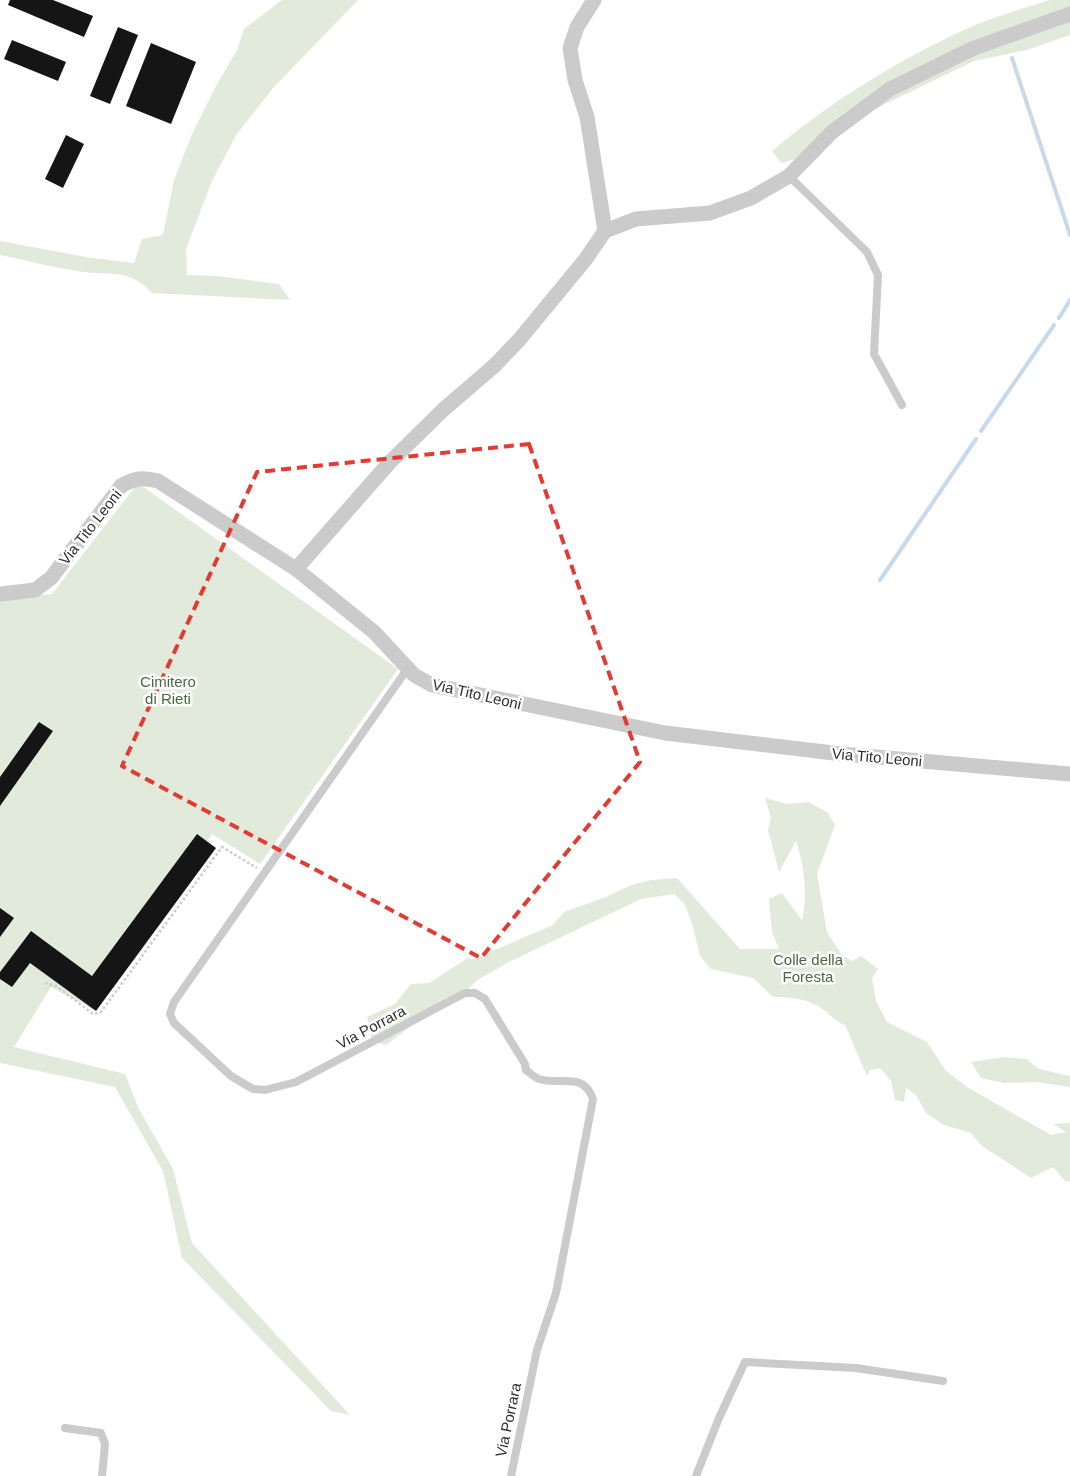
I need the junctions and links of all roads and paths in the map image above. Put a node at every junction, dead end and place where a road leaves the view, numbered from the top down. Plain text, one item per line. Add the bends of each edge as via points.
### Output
1 (594, 0) edge
2 (1070, 14) edge
3 (789, 176) junction
4 (605, 231) junction
5 (902, 405) dead end
6 (296, 569) junction
7 (0, 594) edge
8 (408, 668) junction
9 (1070, 774) edge
10 (264, 873) junction
11 (46, 983) dead end
12 (942, 1381) dead end
13 (65, 1428) dead end
14 (102, 1476) edge
15 (511, 1476) edge
16 (696, 1476) edge

1 - 4 street via 576,27 570,48 575,80 589,126
2 - 3 street via 974,48 890,89 832,132
3 - 4 street via 751,198 717,211 636,219
3 - 5 lane via 868,252 874,264 879,286 874,354
4 - 6 street via 518,340 390,462
6 - 7 street, Via Tito Leoni via 158,481 145,478 131,480 121,486 51,578 35,590
6 - 8 street, Via Tito Leoni via 374,632
8 - 9 street, Via Tito Leoni via 432,685 664,733 842,754
8 - 10 lane, Via Porrara
10 - 11 path via 222,847 101,1012 93,1014 56,986
10 - 15 lane, Via Porrara via 174,1002 170,1014 174,1023 241,1083 265,1090 296,1082 465,994 475,993 485,999 526,1070 539,1079 576,1081 590,1090 594,1099 558,1283 537,1350
12 - 16 lane via 856,1368 745,1362
13 - 14 lane via 101,1433 105,1444

